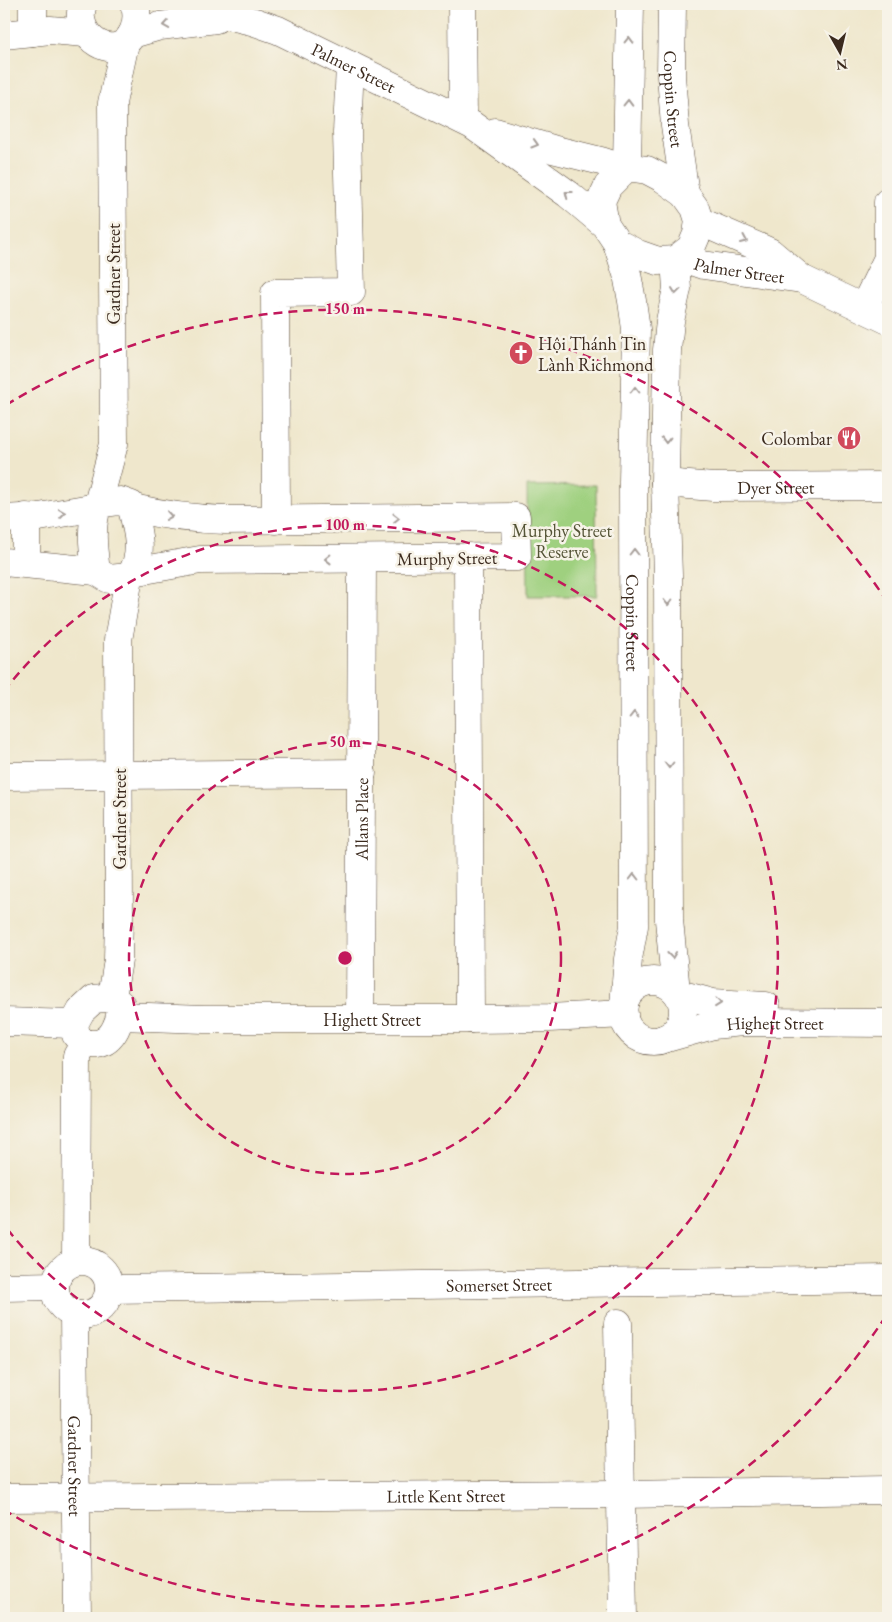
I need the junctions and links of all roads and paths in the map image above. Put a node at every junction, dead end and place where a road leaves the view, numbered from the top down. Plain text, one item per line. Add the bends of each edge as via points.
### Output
1 (34, 4) edge
2 (83, 4) edge
3 (134, 4) edge
4 (180, 4) edge
5 (462, 4) edge
6 (630, 4) edge
7 (672, 4) edge
8 (251, 14) edge
9 (33, 32) junction
10 (4, 35) edge
11 (91, 38) junction
12 (128, 39) junction
13 (350, 65) junction
14 (112, 103) junction
15 (467, 123) junction
16 (626, 168) junction
17 (685, 194) junction
18 (888, 202) edge
19 (699, 221) junction
20 (611, 234) junction
21 (677, 258) junction
22 (802, 279) junction
23 (864, 308) junction
24 (888, 320) edge
25 (114, 444) junction
26 (665, 483) junction
27 (888, 486) edge
28 (98, 506) junction
29 (132, 506) junction
30 (15, 518) edge
31 (207, 519) junction
32 (276, 520) junction
33 (468, 557) junction
34 (362, 558) junction
35 (207, 560) junction
36 (15, 562) edge
37 (98, 573) junction
38 (131, 574) junction
39 (118, 640) junction
40 (362, 773) junction
41 (118, 774) junction
42 (4, 776) edge
43 (677, 993) junction
44 (117, 1006) junction
45 (888, 1006) edge
46 (624, 1009) junction
47 (360, 1019) junction
48 (470, 1020) junction
49 (4, 1022) edge
50 (888, 1023) edge
51 (79, 1034) junction
52 (663, 1039) junction
53 (76, 1261) junction
54 (888, 1279) edge
55 (55, 1286) junction
56 (4, 1287) edge
57 (109, 1289) junction
58 (618, 1302) junction
59 (74, 1314) junction
60 (888, 1490) edge
61 (621, 1494) junction
62 (76, 1497) junction
63 (4, 1498) edge
64 (77, 1618) edge
65 (622, 1618) edge

1 - 9 street
2 - 11 street, Gardner Street via 81,21
3 - 12 street, Gardner Street via 136,24
4 - 8 street, Palmer Street
5 - 15 street
16 -> 6 street
7 - 17 street, Coppin Street via 671,76
8 -> 12 street, Palmer Street via 160,26
8 - 13 street, Palmer Street
9 - 10 street
9 - 11 street via 50,30
11 - 12 street, Palmer Street via 104,47 115,47
11 - 14 street, Gardner Street
12 - 14 street, Gardner Street
13 - 15 street, Palmer Street
13 - 32 street via 348,133 352,292 275,293
14 - 25 street, Gardner Street
15 -> 16 street, Palmer Street
20 -> 15 street, Palmer Street via 568,194
16 - 17 street via 647,170
16 - 20 street via 608,186 601,202
17 - 19 street
18 - 23 street via 888,258
19 - 21 street via 691,248
19 -> 22 street, Palmer Street via 770,252
20 - 21 street via 638,254 658,261
46 -> 20 street, Coppin Street via 634,926 636,330 627,274
21 - 22 street, Palmer Street via 703,265
21 -> 26 street, Coppin Street via 678,289 667,350
22 - 23 street, Palmer Street
23 - 24 street, Palmer Street
25 - 28 street, Gardner Street
25 - 29 street, Gardner Street
26 - 27 street, Dyer Street via 713,487
26 -> 43 street, Coppin Street via 669,920
28 - 29 street, Murphy Street via 120,501
30 -> 28 street
28 - 37 street, Gardner Street via 91,538
29 -> 31 street, Murphy Street via 162,515
29 - 38 street, Gardner Street via 139,554
30 - 36 street
31 - 32 street, Murphy Street
31 - 35 street
32 -> 33 street, Murphy Street via 516,517 517,557
33 - 34 street, Murphy Street
33 - 48 street
34 -> 35 street, Murphy Street
34 - 40 street, Allans Place
35 - 38 street, Murphy Street
36 - 37 street
37 - 38 street, Murphy Street via 109,580
37 - 39 street, Gardner Street
38 - 39 street, Gardner Street
39 - 41 street, Gardner Street
40 - 41 street
40 - 47 street, Allans Place
41 - 42 street
41 - 44 street, Gardner Street
43 -> 45 street, Highett Street via 713,1003 750,1006
43 - 46 street via 666,983 646,982 630,993
43 - 52 street via 683,1007 682,1021 675,1032
44 - 47 street, Highett Street
44 - 51 street via 94,999 81,1011
44 - 51 street via 114,1032 98,1044
46 - 48 street, Highett Street via 549,1018
46 - 52 street via 628,1026 638,1036 650,1041
47 - 48 street, Highett Street
49 - 51 street
50 - 52 street, Highett Street via 742,1022
51 - 53 street
53 - 55 street via 62,1270
53 - 57 street via 100,1267
54 - 58 street, Somerset Street
55 - 56 street
55 - 59 street via 60,1303
57 - 58 street, Somerset Street
57 - 59 street via 108,1297 98,1310 90,1314
58 - 61 street
59 - 62 street, Gardner Street
60 - 61 street, Little Kent Street
61 - 62 street, Little Kent Street
61 - 65 street
62 - 63 street, Little Kent Street
62 - 64 street, Gardner Street

